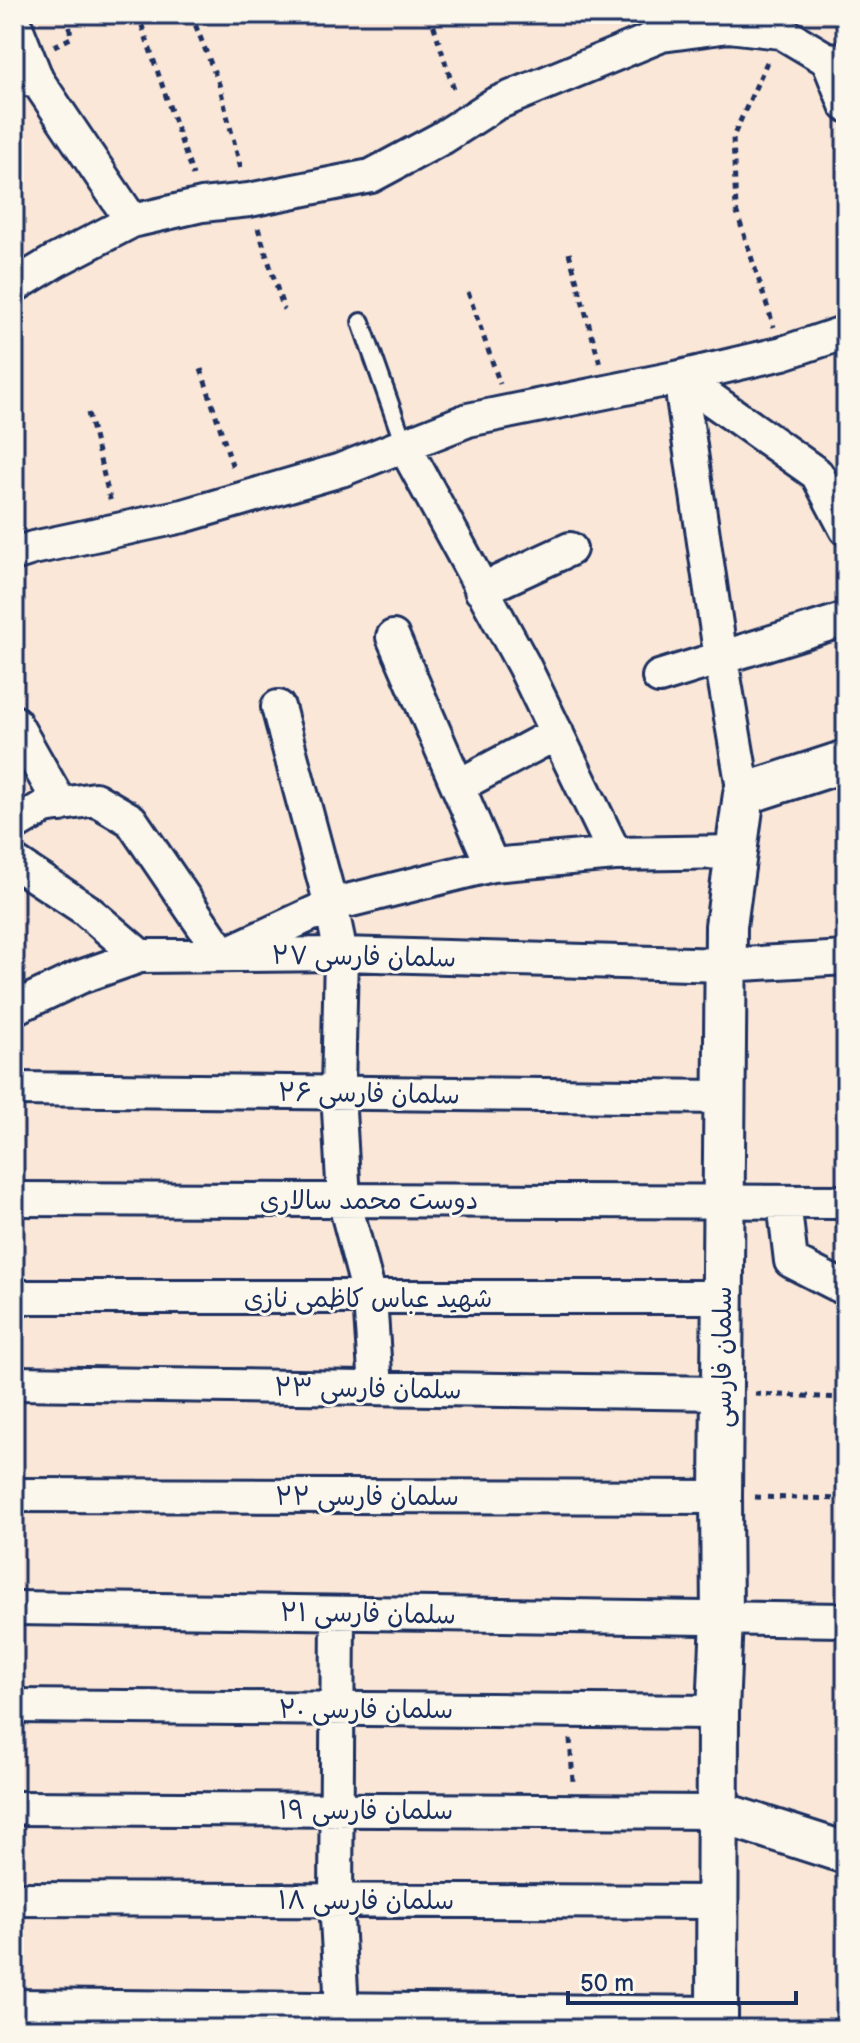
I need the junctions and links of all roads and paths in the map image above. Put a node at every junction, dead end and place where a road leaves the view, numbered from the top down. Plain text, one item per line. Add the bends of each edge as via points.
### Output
1 (138, 14) edge
2 (191, 14) edge
3 (284, 14) edge
4 (306, 14) edge
5 (430, 14) edge
6 (14, 22) edge
7 (782, 23) edge
8 (837, 60) edge
9 (26, 79) edge
10 (846, 105) edge
11 (465, 123) junction
12 (249, 200) junction
13 (202, 205) junction
14 (132, 221) junction
15 (569, 253) dead end
16 (14, 286) edge
17 (468, 292) dead end
18 (284, 310) dead end
19 (361, 322) dead end
20 (846, 332) edge
21 (783, 353) junction
22 (201, 369) dead end
23 (680, 377) junction
24 (607, 392) junction
25 (509, 412) junction
26 (88, 413) dead end
27 (405, 447) junction
28 (243, 498) junction
29 (846, 529) edge
30 (118, 531) junction
31 (570, 549) dead end
32 (14, 554) edge
33 (481, 590) junction
34 (846, 619) edge
35 (393, 637) dead end
36 (721, 659) junction
37 (659, 677) dead end
38 (278, 707) dead end
39 (14, 722) edge
40 (557, 733) junction
41 (846, 761) edge
42 (458, 786) junction
43 (744, 794) junction
44 (61, 805) junction
45 (14, 825) edge
46 (736, 852) junction
47 (615, 854) junction
48 (14, 862) edge
49 (492, 865) junction
50 (331, 905) junction
51 (341, 954) junction
52 (223, 955) junction
53 (140, 956) junction
54 (846, 958) edge
55 (725, 965) junction
56 (14, 1008) edge
57 (14, 1089) edge
58 (338, 1092) junction
59 (724, 1097) junction
60 (14, 1199) edge
61 (344, 1200) junction
62 (723, 1202) junction
63 (784, 1202) junction
64 (846, 1202) edge
65 (846, 1289) edge
66 (14, 1297) edge
67 (722, 1297) junction
68 (370, 1298) junction
69 (14, 1383) edge
70 (376, 1388) junction
71 (722, 1393) junction
72 (846, 1398) edge
73 (14, 1495) edge
74 (721, 1497) junction
75 (846, 1499) edge
76 (14, 1608) edge
77 (338, 1613) junction
78 (722, 1618) junction
79 (846, 1620) edge
80 (14, 1706) edge
81 (338, 1708) junction
82 (569, 1710) junction
83 (718, 1712) junction
84 (14, 1808) edge
85 (337, 1810) junction
86 (574, 1811) junction
87 (718, 1812) junction
88 (846, 1853) edge
89 (14, 1899) edge
90 (336, 1900) junction
91 (718, 1902) junction
92 (14, 2006) edge
93 (344, 2019) edge
94 (717, 2021) edge

1 - 13 path
2 - 12 path via 219,84
3 - 4 path via 287,21
5 - 11 path
6 - 9 street
7 - 8 street
7 - 11 street via 662,35 495,104
7 - 21 path via 733,137 736,210
8 - 10 street
9 - 14 street
11 - 12 street via 371,176
12 - 13 street
12 - 18 path
13 - 14 street
14 - 16 street
15 - 24 path
17 - 25 path
19 - 27 lane
20 - 21 street
21 - 23 street
22 - 28 path
23 - 24 street
23 - 29 street via 817,474
23 - 36 street
24 - 25 street
25 - 27 street via 468,420
26 - 30 path
27 - 28 street
27 - 33 street
28 - 30 street
30 - 32 street
31 - 33 street
33 - 40 street
34 - 36 street
35 - 42 street
36 - 37 street
36 - 43 street
38 - 50 street
39 - 44 street
40 - 42 street
40 - 47 street
41 - 43 street
42 - 49 street
43 - 46 street, سلمان فارسی
44 - 45 street via 44,807
44 - 52 street via 95,799 131,820
46 - 47 street
46 - 55 street, سلمان فارسی
47 - 49 street
48 - 53 street via 85,909
49 - 50 street
50 - 51 street
50 - 52 street
51 - 52 street, سلمان فارسی ۲۷
51 - 55 street, سلمان فارسی ۲۷
51 - 58 street
52 - 53 street, سلمان فارسی ۲۷
53 - 56 street, سلمان فارسی ۲۷
54 - 55 street, سلمان فارسی ۲۷
55 - 59 street, سلمان فارسی
57 - 58 street, سلمان فارسی ۲۶
58 - 59 street, سلمان فارسی ۲۶
58 - 61 street
59 - 62 street, سلمان فارسی
60 - 61 street, دوست محمد سالاری
61 - 62 street, دوست محمد سالاری
61 - 68 street
62 - 63 street, دوست محمد سالاری
62 - 67 street, سلمان فارسی
63 - 64 street, دوست محمد سالاری
63 - 65 street via 791,1261
66 - 68 street, شهید عباس کاظمی نازی
67 - 68 street, شهید عباس کاظمی نازی
67 - 71 street, سلمان فارسی
68 - 70 street
69 - 70 street, سلمان فارسی ۲۳
70 - 71 street, سلمان فارسی ۲۳
71 - 72 path
71 - 74 street, سلمان فارسی
73 - 74 street, سلمان فارسی ۲۲
74 - 75 path
74 - 78 street, سلمان فارسی
76 - 77 street, سلمان فارسی ۲۱
77 - 78 street, سلمان فارسی ۲۱
77 - 81 street
78 - 79 street, سلمان فارسی ۲۱
78 - 83 street, سلمان فارسی
80 - 81 street, سلمان فارسی ۲۰
81 - 82 street, سلمان فارسی ۲۰
81 - 85 street
82 - 83 street, سلمان فارسی ۲۰
82 - 86 path
83 - 87 street, سلمان فارسی
84 - 85 street, سلمان فارسی ۱۹
85 - 86 street, سلمان فارسی ۱۹
85 - 90 street
86 - 87 street, سلمان فارسی ۱۹
87 - 88 street
87 - 91 street, سلمان فارسی
89 - 90 street, سلمان فارسی ۱۸
90 - 91 street, سلمان فارسی ۱۸
90 - 93 street
91 - 94 street, سلمان فارسی
92 - 93 street
93 - 94 street

